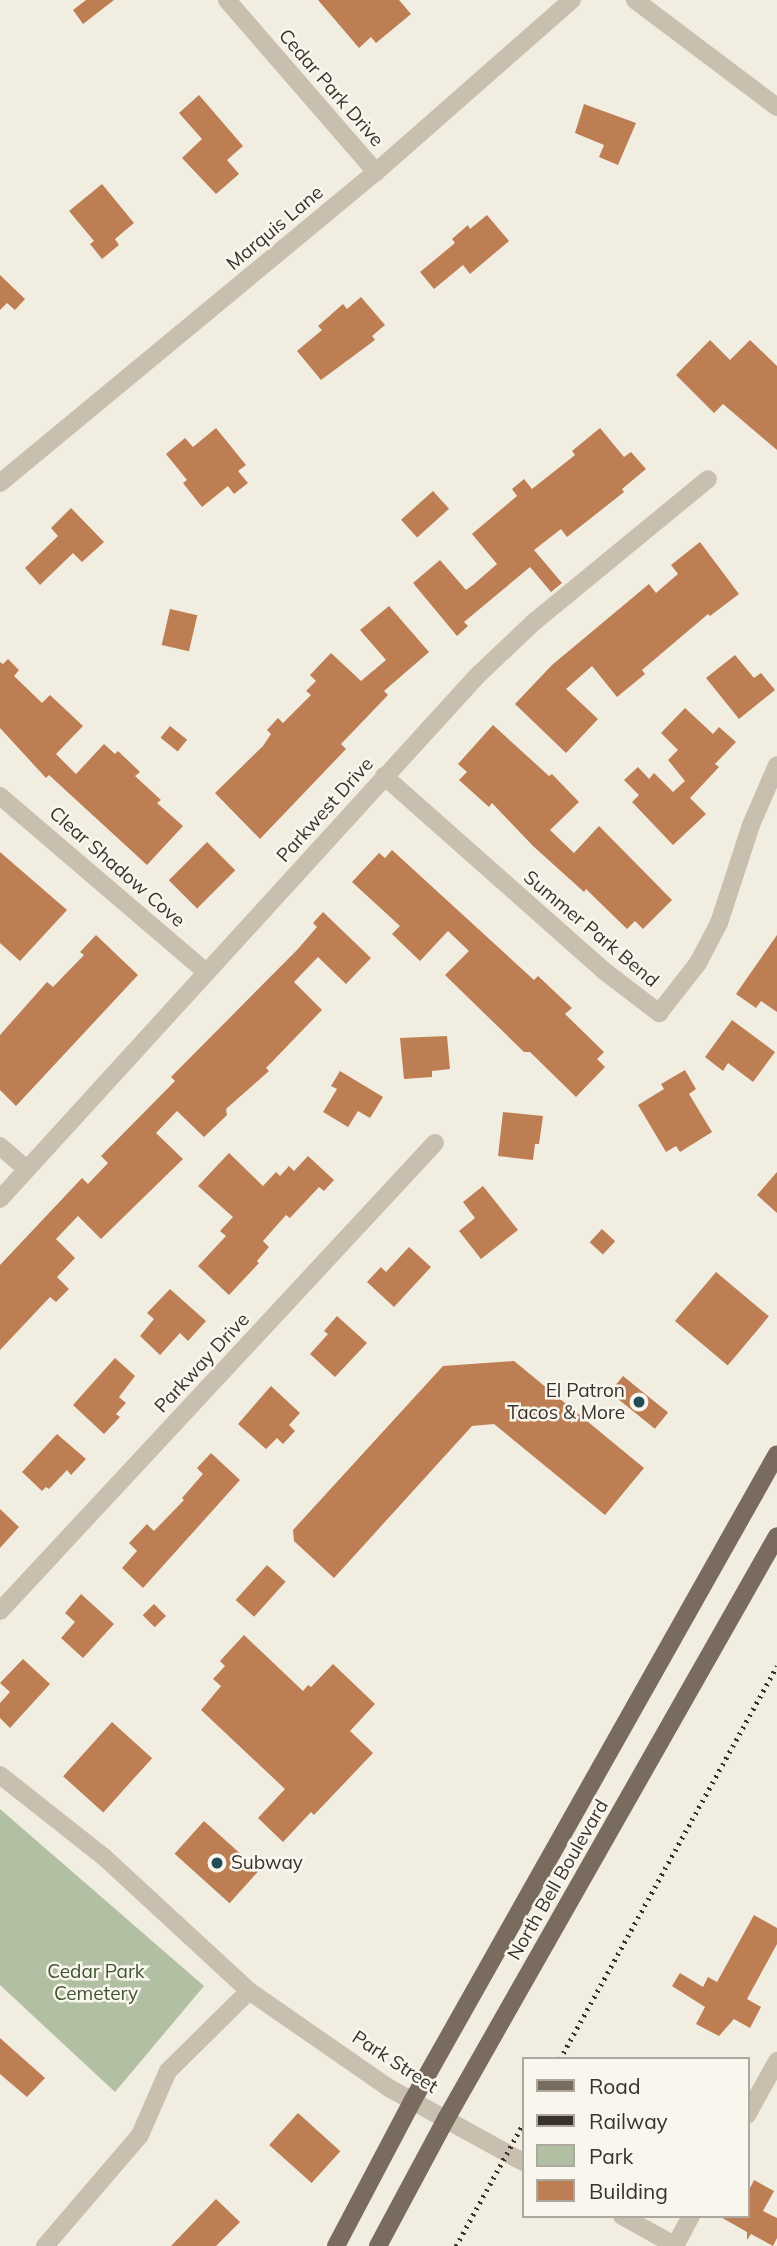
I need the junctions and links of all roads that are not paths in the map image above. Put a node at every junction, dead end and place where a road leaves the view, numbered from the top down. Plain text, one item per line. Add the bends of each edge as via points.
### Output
1 (227, 0) edge
2 (572, 0) edge
3 (635, 0) edge
4 (777, 107) edge
5 (376, 172) junction
6 (708, 479) dead end
7 (0, 483) edge
8 (777, 765) edge
9 (384, 776) junction
10 (0, 796) edge
11 (206, 972) junction
12 (435, 1143) dead end
13 (0, 1146) edge
14 (26, 1169) junction
15 (0, 1199) edge
16 (777, 1454) edge
17 (777, 1536) edge
18 (0, 1611) edge
19 (0, 1775) edge
20 (249, 1991) junction
21 (777, 2061) edge
22 (413, 2100) junction
23 (749, 2111) edge
24 (446, 2119) junction
25 (522, 2161) edge
26 (626, 2218) edge
27 (690, 2218) edge
28 (45, 2246) edge
29 (336, 2246) edge
30 (378, 2246) edge
31 (675, 2246) edge

1 - 5 street, Cedar Park Drive
2 - 5 street, Marquis Lane
3 - 4 street
5 - 7 street, Marquis Lane
6 - 9 street, Parkwest Drive via 534,622
8 - 9 street, Summer Park Bend via 751,825 719,923 698,962 659,1013 603,970
9 - 11 street, Parkwest Drive
10 - 11 street, Clear Shadow Cove
11 - 14 street, Parkwest Drive
12 - 18 street, Parkway Drive
13 - 14 street
14 - 15 street, Parkwest Drive
16 - 22 main road, North Bell Boulevard
17 - 24 main road, North Bell Boulevard
19 - 20 street, Park Street via 104,1857
20 - 22 street, Park Street
20 - 28 street via 168,2071 140,2135
21 - 23 street
22 - 24 street, Park Street
22 - 29 main road, North Bell Boulevard
24 - 25 street, Park Street
24 - 30 main road, North Bell Boulevard
26 - 31 street
27 - 31 street

